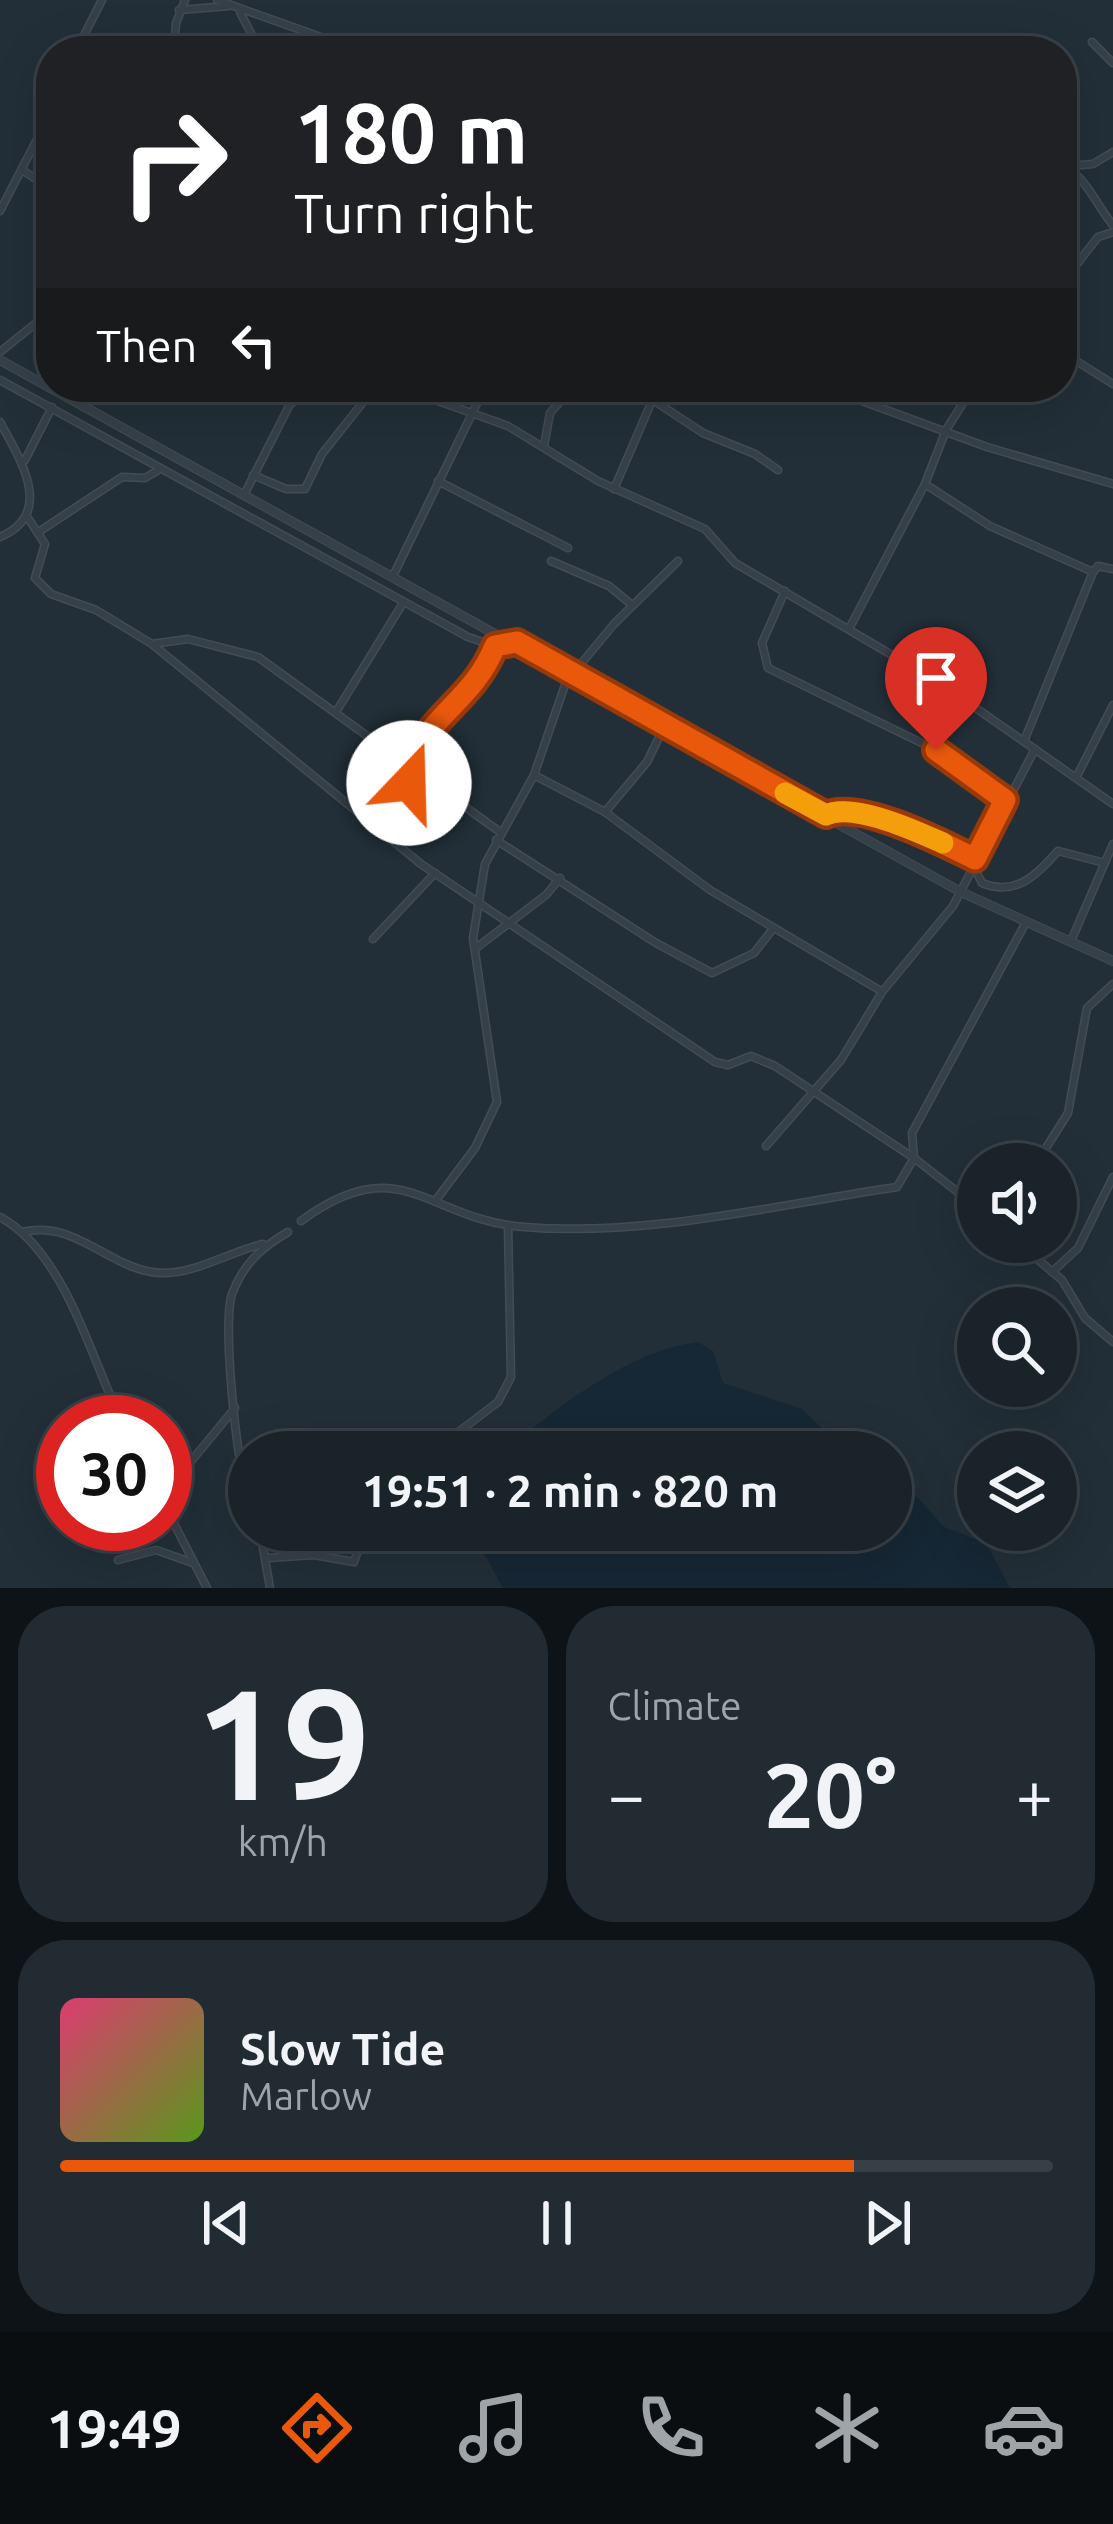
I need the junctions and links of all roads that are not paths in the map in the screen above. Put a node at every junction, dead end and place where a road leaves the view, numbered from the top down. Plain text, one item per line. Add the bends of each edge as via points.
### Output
1 (101, 0) edge
2 (185, 0) edge
3 (217, 0) edge
4 (229, 6) junction
5 (179, 10) junction
6 (240, 12) junction
7 (83, 36) edge
8 (176, 36) edge
9 (252, 36) edge
10 (314, 36) edge
11 (1092, 42) dead end
12 (1113, 63) edge
13 (36, 142) edge
14 (1113, 152) edge
15 (1093, 164) junction
16 (1077, 165) edge
17 (22, 170) junction
18 (1077, 176) edge
19 (36, 179) edge
20 (1084, 182) junction
21 (0, 212) edge
22 (1113, 228) edge
23 (1077, 264) edge
24 (36, 324) edge
25 (0, 356) edge
26 (1077, 361) edge
27 (36, 376) edge
28 (0, 380) edge
29 (1113, 384) edge
30 (36, 399) edge
31 (42, 402) edge
32 (81, 402) edge
33 (293, 402) edge
34 (363, 402) edge
35 (445, 402) edge
36 (476, 402) edge
37 (559, 402) edge
38 (652, 402) edge
39 (656, 402) edge
40 (867, 402) edge
41 (964, 402) edge
42 (52, 407) junction
43 (471, 411) junction
44 (0, 422) edge
45 (946, 430) junction
46 (544, 446) junction
47 (25, 460) junction
48 (160, 469) junction
49 (778, 470) dead end
50 (253, 475) junction
51 (439, 481) junction
52 (925, 484) junction
53 (1113, 484) edge
54 (614, 489) junction
55 (244, 494) junction
56 (26, 515) junction
57 (40, 531) junction
58 (0, 537) edge
59 (568, 548) dead end
60 (551, 561) dead end
61 (678, 561) dead end
62 (1113, 568) edge
63 (1093, 572) junction
64 (393, 576) junction
65 (785, 590) junction
66 (404, 602) junction
67 (632, 605) junction
68 (850, 627) junction
69 (517, 642) junction
70 (152, 644) junction
71 (495, 646) junction
72 (572, 672) junction
73 (1113, 704) edge
74 (336, 712) junction
75 (665, 725) junction
76 (1024, 741) junction
77 (1035, 749) junction
78 (410, 768) junction
79 (533, 775) junction
80 (1076, 777) junction
81 (1005, 800) junction
82 (1113, 804) edge
83 (605, 812) junction
84 (826, 815) junction
85 (378, 829) junction
86 (498, 836) junction
87 (1113, 844) edge
88 (974, 861) junction
89 (1105, 862) junction
90 (435, 874) junction
91 (560, 878) junction
92 (961, 892) junction
93 (476, 899) junction
94 (508, 920) junction
95 (1025, 924) junction
96 (772, 930) junction
97 (374, 939) dead end
98 (1069, 944) junction
99 (473, 951) junction
100 (1113, 962) edge
101 (1113, 984) edge
102 (882, 992) junction
103 (817, 1089) junction
104 (1049, 1143) edge
105 (766, 1146) dead end
106 (914, 1158) junction
107 (1113, 1177) edge
108 (957, 1192) edge
109 (436, 1200) junction
110 (0, 1217) edge
111 (301, 1221) dead end
112 (508, 1225) junction
113 (23, 1232) junction
114 (288, 1232) dead end
115 (268, 1244) junction
116 (1042, 1263) edge
117 (1052, 1272) junction
118 (1113, 1342) edge
119 (111, 1395) edge
120 (236, 1407) junction
121 (237, 1431) edge
122 (460, 1431) edge
123 (192, 1460) edge
124 (189, 1551) edge
125 (266, 1551) edge
126 (358, 1551) edge
127 (268, 1558) junction
128 (118, 1560) dead end
129 (196, 1565) junction
130 (207, 1588) edge
131 (270, 1588) edge

1 - 7 street
2 - 5 street
3 - 4 street
4 - 5 street
4 - 6 street
5 - 8 street
6 - 9 street
6 - 10 street
11 - 12 street
13 - 17 street
14 - 15 street
15 - 16 street
15 - 20 street
17 - 19 street
17 - 21 street
18 - 20 street
20 - 22 street
22 - 23 street
24 - 25 street
25 - 27 street
26 - 29 street
28 - 30 street
31 - 42 street
32 - 55 street
33 - 50 street
34 - 50 street via 305,489
35 - 43 street
36 - 43 street
37 - 46 street
38 - 54 street
39 - 49 street
40 - 45 street
41 - 45 street
42 - 47 street
42 - 48 street
43 - 46 street
43 - 51 street
44 - 47 street
45 - 52 street
45 - 53 street
46 - 54 street
47 - 56 street
48 - 57 street via 122,477
48 - 66 street
50 - 55 street
51 - 59 street
51 - 64 street
52 - 63 street via 990,526
52 - 68 street
54 - 65 street via 705,529 735,562
55 - 64 street
56 - 57 street
56 - 58 street
57 - 70 street via 37,583
60 - 67 street
61 - 67 street
62 - 63 street
63 - 76 street
64 - 69 street
65 - 68 street
65 - 81 street via 762,643 768,668 936,750
66 - 71 street
66 - 74 street
67 - 72 street
68 - 76 street
69 - 71 street
69 - 72 street
70 - 74 street via 179,638 246,652
70 - 85 street
71 - 78 street via 476,685 418,740
72 - 75 street
72 - 79 street
73 - 80 street
74 - 78 street
75 - 83 street via 647,762
75 - 84 street
76 - 77 street
77 - 80 street
77 - 81 street
78 - 85 street
78 - 86 street
79 - 83 street
79 - 86 street
80 - 82 street
81 - 88 street
83 - 96 street
84 - 88 street via 863,812
84 - 92 street
85 - 90 street
86 - 91 street
86 - 93 street
87 - 89 street
88 - 89 street via 982,883 1003,887 1035,878 1058,851
88 - 92 street
89 - 98 street
90 - 93 street
90 - 97 street
91 - 94 street
91 - 96 street via 712,973 754,953
92 - 95 street
92 - 102 street
93 - 94 street
93 - 99 street
94 - 99 street
94 - 103 street via 715,1062 757,1057
95 - 98 street
95 - 106 street via 922,1111 912,1133
96 - 102 street
98 - 100 street
99 - 109 street via 496,1102 475,1148
101 - 104 street via 1087,1009 1068,1112
102 - 103 street
103 - 105 street
103 - 106 street
106 - 108 street
106 - 112 street via 897,1187 644,1226
107 - 117 street via 1078,1248
109 - 111 street via 360,1188
109 - 112 street
110 - 113 street
112 - 122 street via 511,1377 498,1402
113 - 115 street via 60,1231 161,1274
113 - 119 street via 76,1311
114 - 115 street
115 - 120 street via 231,1297
116 - 117 street
117 - 118 street
120 - 121 street
120 - 123 street
124 - 129 street
125 - 127 street
126 - 127 street via 354,1562
127 - 131 street
128 - 129 street via 156,1550
129 - 130 street

